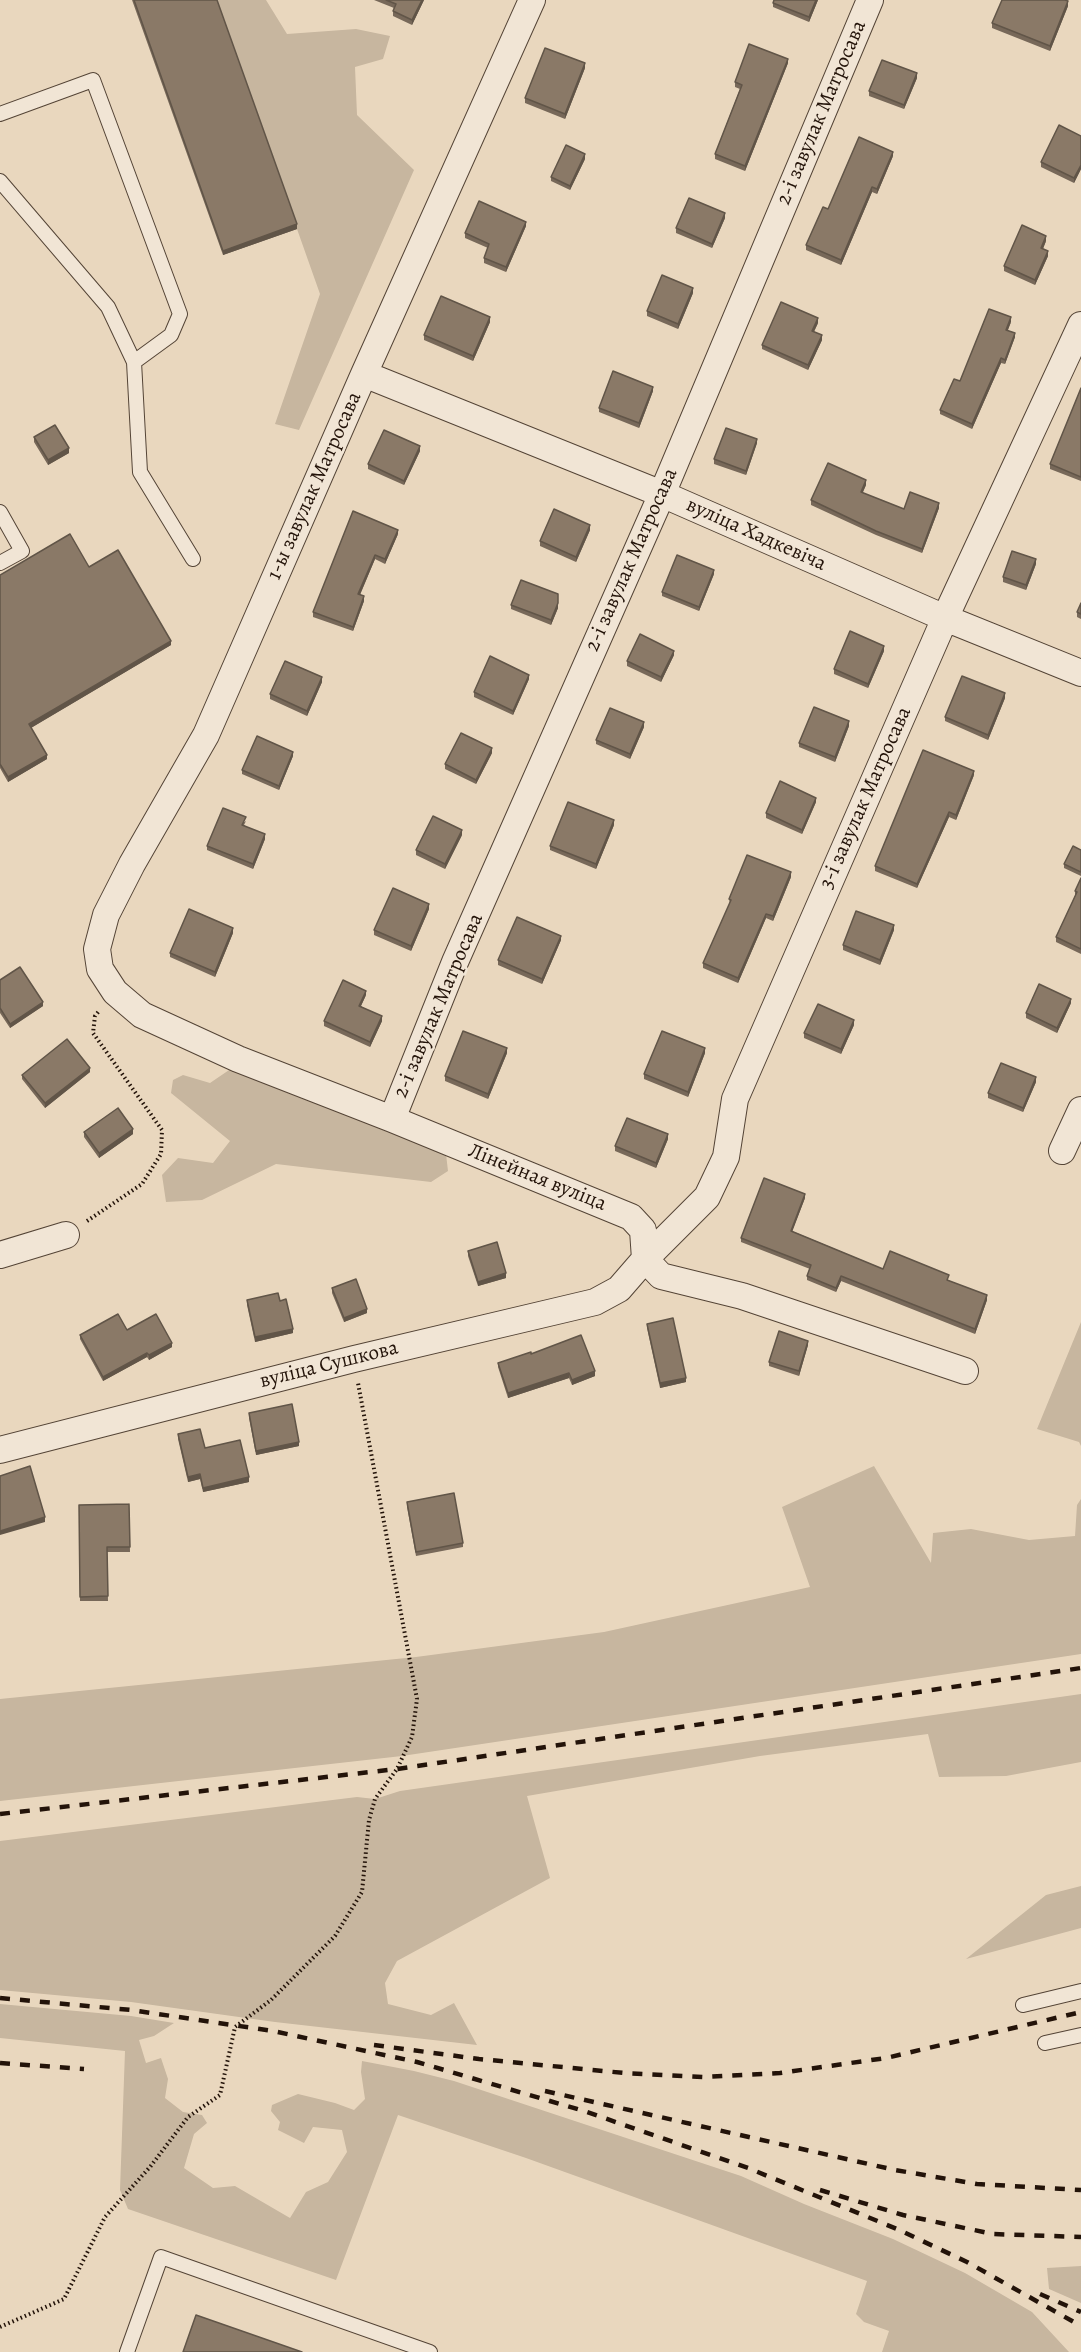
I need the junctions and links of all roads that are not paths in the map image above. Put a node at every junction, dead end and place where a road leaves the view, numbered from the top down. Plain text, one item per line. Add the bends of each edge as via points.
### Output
1 (532, 0) edge
2 (870, 0) edge
3 (0, 114) edge
4 (0, 181) edge
5 (1081, 325) edge
6 (134, 362) junction
7 (364, 374) junction
8 (662, 494) junction
9 (0, 512) edge
10 (193, 559) dead end
11 (0, 563) edge
12 (945, 618) junction
13 (1081, 673) edge
14 (100, 969) joint
15 (1081, 1110) edge
16 (392, 1119) junction
17 (1062, 1151) dead end
18 (66, 1234) road end
19 (0, 1255) edge
20 (645, 1259) junction
21 (965, 1371) dead end
22 (0, 1450) edge
23 (1081, 1991) edge
24 (1023, 2004) dead end
25 (1081, 2035) edge
26 (1045, 2043) dead end
27 (127, 2352) edge
28 (430, 2352) edge

1 - 7 street, 1-ы завулак Матросава
2 - 8 street, 2-і завулак Матросава
3 - 6 lane via 93,81 180,314 171,335
4 - 6 lane via 108,307
5 - 12 street, 3-і завулак Матросава
6 - 10 lane via 140,472
7 - 8 street, вуліца Хадкевіча
7 - 14 street, 1-ы завулак Матросава via 206,735 106,915 97,949
8 - 12 street, вуліца Хадкевіча
8 - 16 street, 2-і завулак Матросава via 455,963
9 - 11 lane via 22,551
12 - 13 street, вуліца Хадкевіча
12 - 20 street, 3-і завулак Матросава via 735,1099 722,1167 707,1197
14 - 16 street, Лінейная вуліца via 115,992 142,1015 237,1059
15 - 17 street
16 - 20 street, Лінейная вуліца via 631,1217 643,1230
18 - 19 street
20 - 21 street via 661,1276 742,1296
20 - 22 street, вуліца Сушкова via 618,1289 595,1302
23 - 24 lane
25 - 26 lane
27 - 28 lane via 161,2257

